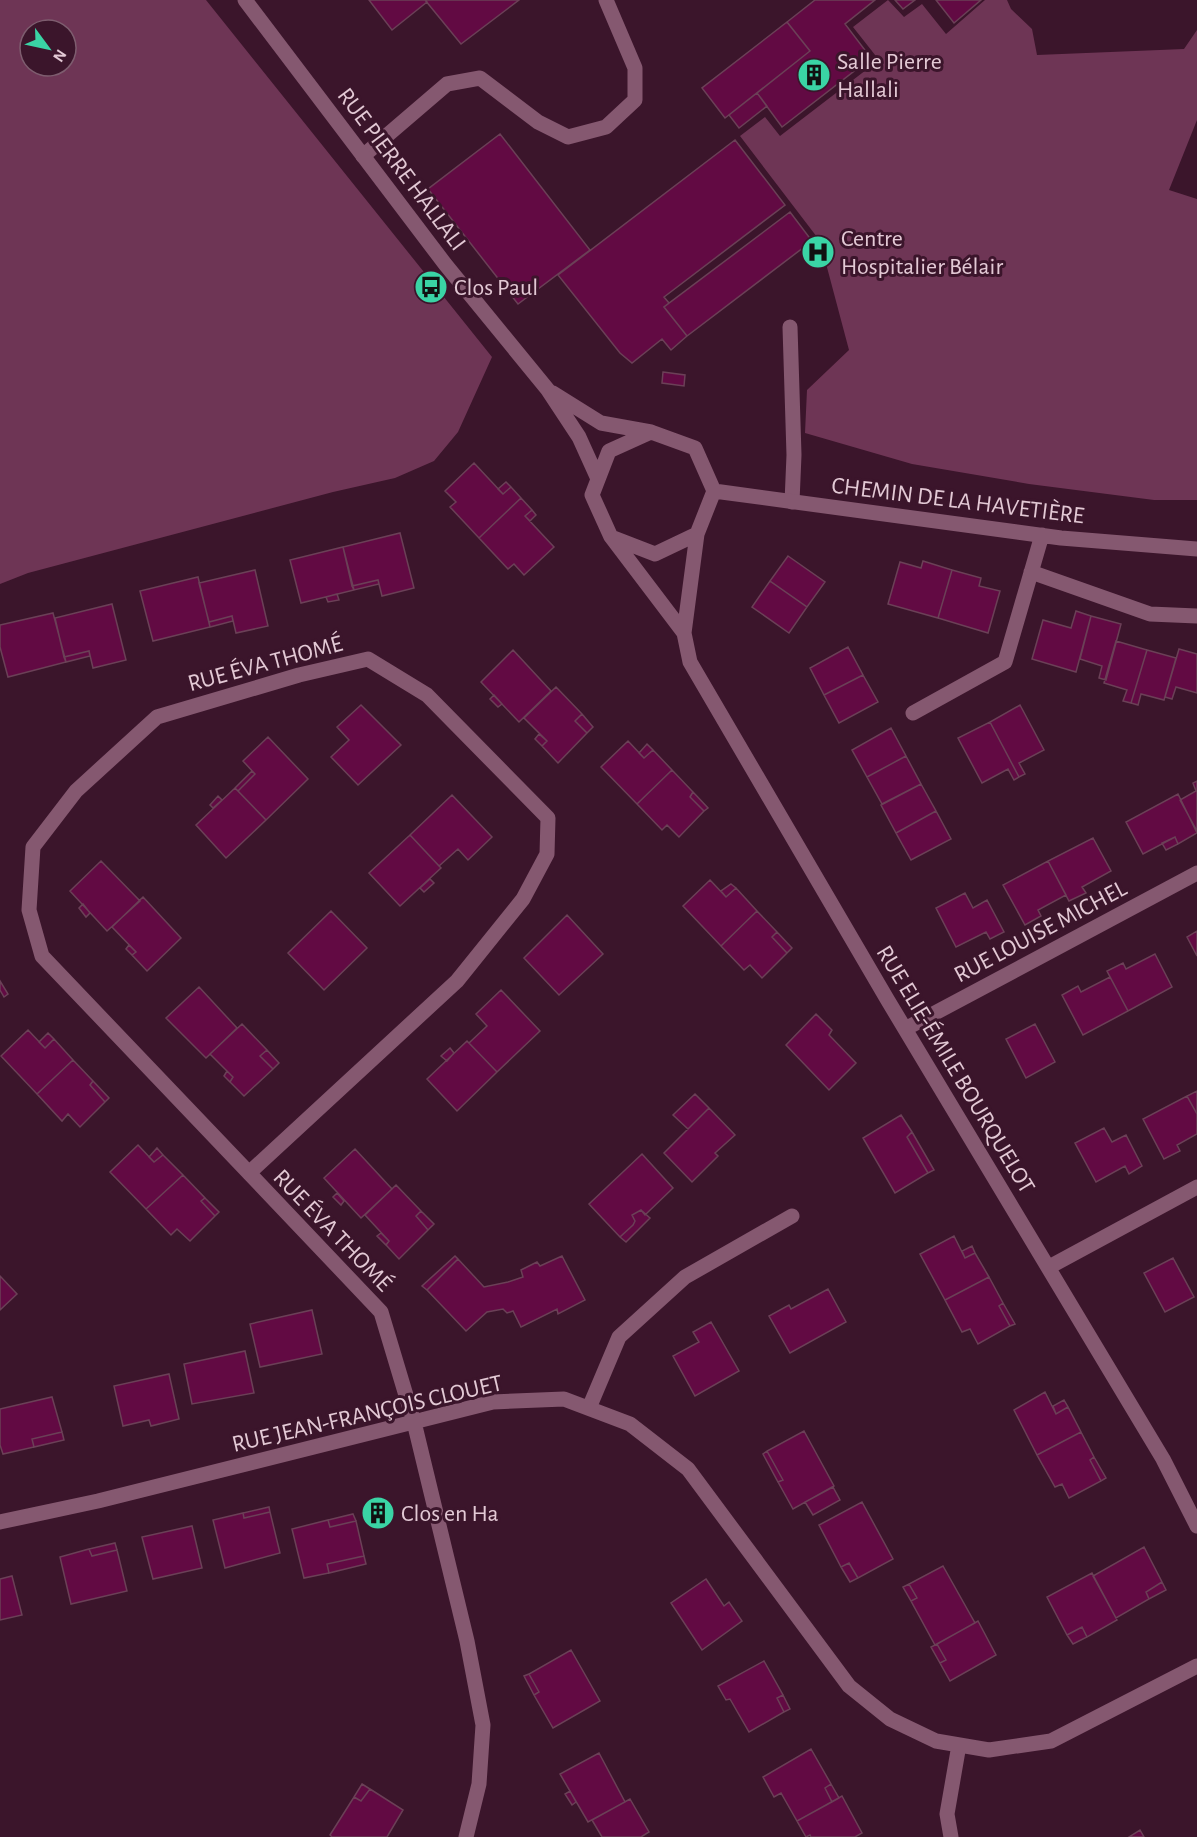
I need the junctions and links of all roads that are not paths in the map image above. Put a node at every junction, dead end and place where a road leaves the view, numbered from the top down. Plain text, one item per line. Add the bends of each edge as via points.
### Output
1 (245, 0) edge
2 (606, 0) edge
3 (363, 156) junction
4 (790, 327) dead end
5 (548, 390) junction
6 (651, 432) junction
7 (598, 479) junction
8 (714, 491) junction
9 (792, 501) junction
10 (697, 534) junction
11 (1042, 535) junction
12 (611, 537) junction
13 (1197, 549) edge
14 (1031, 572) junction
15 (1197, 616) edge
16 (684, 633) junction
17 (913, 713) dead end
18 (1197, 873) edge
19 (905, 1029) junction
20 (249, 1173) junction
21 (1197, 1187) edge
22 (792, 1216) dead end
23 (1049, 1267) junction
24 (589, 1408) junction
25 (414, 1422) junction
26 (1192, 1501) edge
27 (0, 1522) edge
28 (1197, 1526) edge
29 (1197, 1666) edge
30 (958, 1745) junction
31 (466, 1837) edge
32 (951, 1837) edge

1 - 3 street, RUE PIERRE HALLALI
2 - 3 street via 635,68 634,100 606,127 568,137 538,122 480,78 447,84
3 - 5 street, RUE PIERRE HALLALI
4 - 9 street
5 - 6 street, RUE PIERRE HALLALI via 601,423
5 - 7 street, RUE PIERRE HALLALI via 579,437
6 - 7 street via 609,451
6 - 8 street via 694,448
7 - 12 street via 592,495
8 - 9 street, CHEMIN DE LA HAVETIÈRE
8 - 10 street
9 - 11 street, CHEMIN DE LA HAVETIÈRE
10 - 12 street via 655,554
10 - 16 street, RUE ELIE-ÉMILE BOURQUELOT
11 - 13 street, CHEMIN DE LA HAVETIÈRE
11 - 14 street
12 - 16 street, RUE ELIE-ÉMILE BOURQUELOT
14 - 15 street via 1150,614
14 - 17 street via 1005,662
16 - 19 street, RUE ELIE-ÉMILE BOURQUELOT via 690,662
18 - 19 street, RUE LOUISE MICHEL
19 - 23 street, RUE ELIE-ÉMILE BOURQUELOT
20 - 20 street, RUE ÉVA THOMÉ via 456,981 523,899 547,854 548,818 427,695 368,659 298,675 157,717 76,791 33,847 28,910 42,956
20 - 25 street, RUE ÉVA THOMÉ via 381,1312
21 - 23 street
22 - 24 street via 685,1277 619,1337
23 - 26 street, RUE ELIE-ÉMILE BOURQUELOT
24 - 25 street, RUE JEAN-FRANÇOIS CLOUET via 564,1399 493,1402
24 - 30 street, RUE JEAN-FRANÇOIS CLOUET via 630,1424 688,1469 849,1686 890,1719 936,1742
25 - 27 street, RUE JEAN-FRANÇOIS CLOUET
25 - 31 street, RUE ÉVA THOMÉ via 467,1641 483,1725 479,1784
26 - 28 street, RUE ELIE-ÉMILE BOURQUELOT
29 - 30 street, RUE JEAN-FRANÇOIS CLOUET via 1051,1741 989,1750
30 - 32 street via 947,1814

